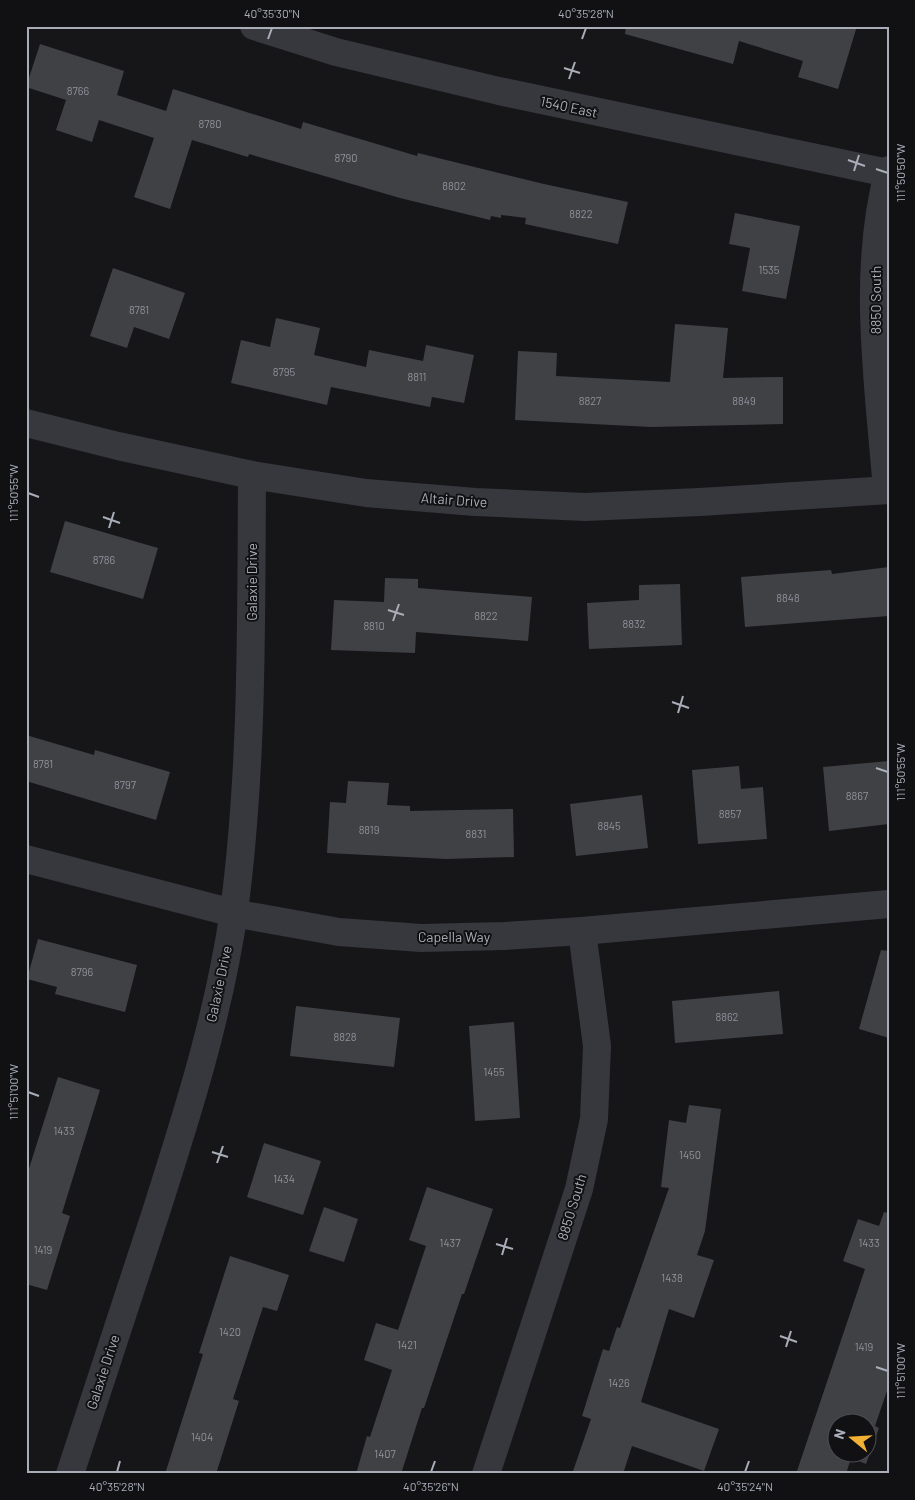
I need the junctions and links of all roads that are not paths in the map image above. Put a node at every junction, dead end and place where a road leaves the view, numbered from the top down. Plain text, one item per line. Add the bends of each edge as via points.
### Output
1 (254, 26) edge
2 (888, 172) edge
3 (26, 423) edge
4 (252, 475) junction
5 (888, 490) edge
6 (26, 859) edge
7 (889, 904) edge
8 (233, 913) junction
9 (582, 931) junction
10 (70, 1474) edge
11 (486, 1474) edge

1 - 2 street, 1540 East via 336,52 499,91
2 - 5 street, 8850 South via 879,220 875,282 876,344
3 - 4 street, Altair Drive
4 - 5 street, Altair Drive via 366,493 585,507
4 - 8 street, Galaxie Drive via 251,667 246,800
6 - 8 street, Capella Way
7 - 9 street, Capella Way
8 - 9 street, Capella Way via 339,932 421,938
8 - 10 street, Galaxie Drive via 217,1000 190,1105
9 - 11 street, 8850 South via 597,1046 594,1118 580,1189

